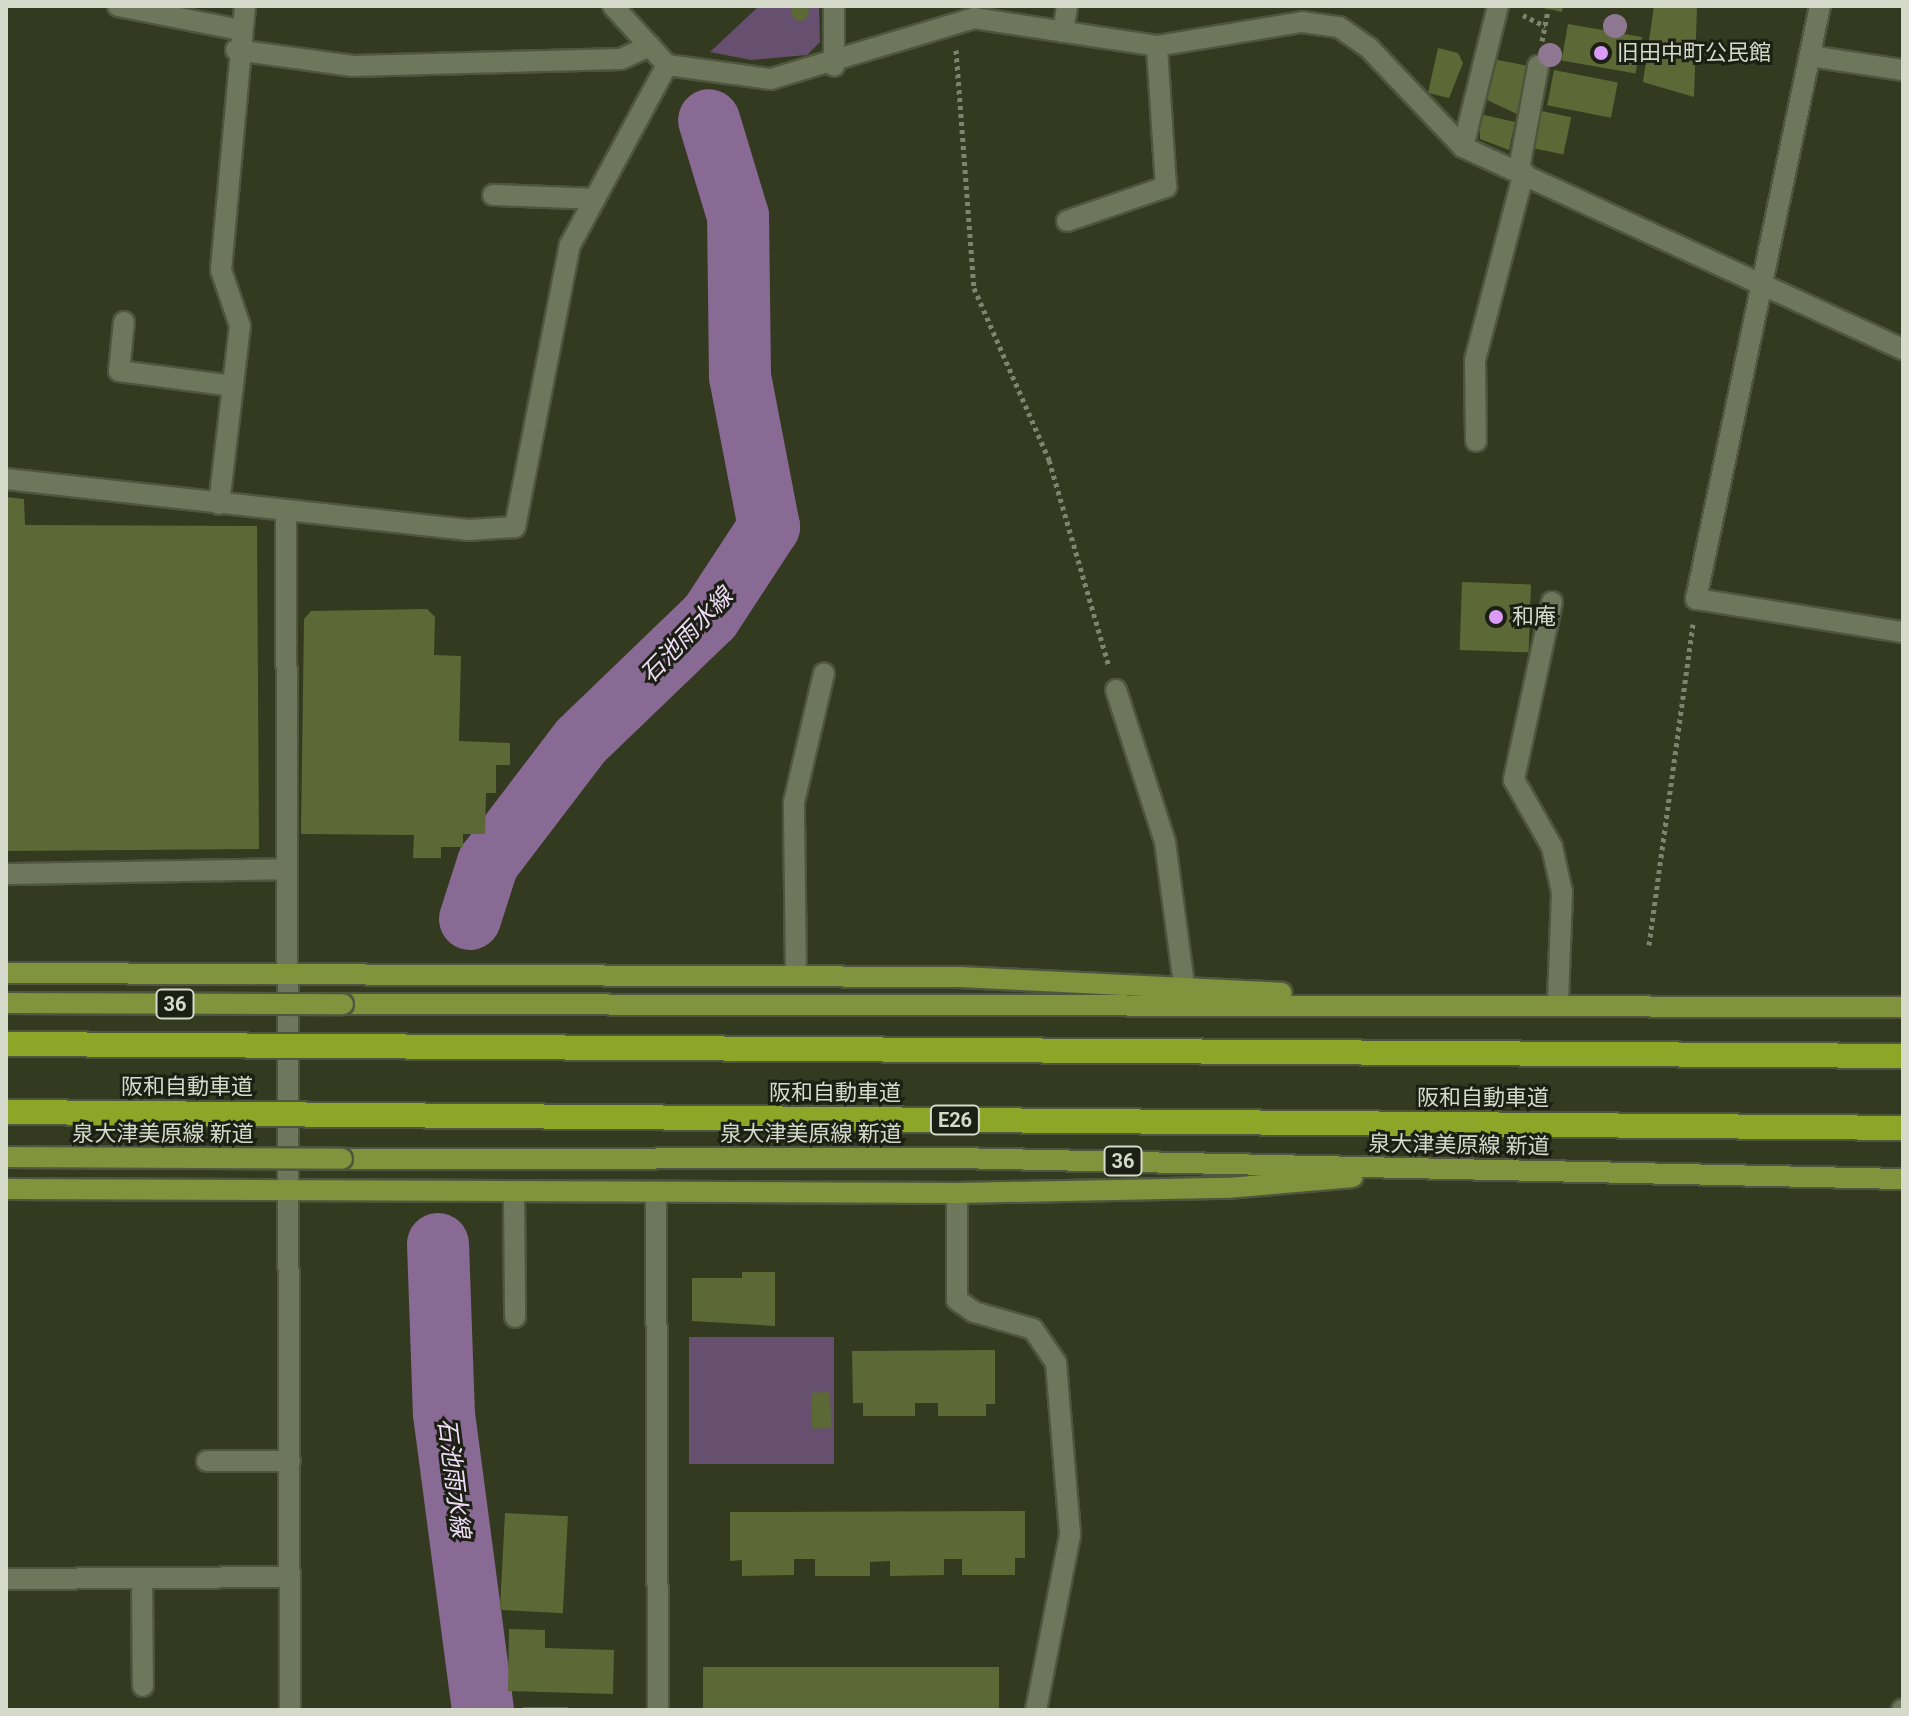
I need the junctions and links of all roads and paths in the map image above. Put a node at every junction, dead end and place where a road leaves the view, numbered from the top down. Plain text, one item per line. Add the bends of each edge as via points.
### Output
1 (118, 6) edge
2 (245, 6) edge
3 (613, 6) edge
4 (834, 6) edge
5 (1067, 6) edge
6 (1498, 6) edge
7 (1525, 6) edge
8 (1820, 6) edge
9 (969, 16) edge
10 (1545, 26) dead end
11 (1063, 32) junction
12 (238, 40) junction
13 (650, 46) junction
14 (1157, 46) junction
15 (1810, 56) junction
16 (667, 65) junction
17 (834, 66) junction
18 (1538, 66) dead end
19 (1903, 70) edge
20 (1463, 147) junction
21 (1522, 170) junction
22 (493, 195) dead end
23 (595, 199) junction
24 (1067, 221) dead end
25 (1765, 288) junction
26 (124, 322) dead end
27 (1903, 349) edge
28 (233, 386) junction
29 (1476, 441) dead end
30 (6, 479) edge
31 (219, 504) junction
32 (286, 512) junction
33 (1696, 599) junction
34 (1552, 602) dead end
35 (1903, 632) edge
36 (824, 673) dead end
37 (1116, 690) joint
38 (286, 869) junction
39 (6, 874) edge
40 (1649, 945) dead end
41 (287, 972) junction
42 (6, 973) edge
43 (796, 976) junction
44 (1184, 985) junction
45 (1558, 1002) junction
46 (6, 1003) edge
47 (1413, 1004) junction
48 (1903, 1007) edge
49 (6, 1044) edge
50 (1903, 1056) edge
51 (6, 1112) edge
52 (1903, 1128) edge
53 (6, 1157) edge
54 (1453, 1169) junction
55 (1903, 1179) edge
56 (6, 1189) edge
57 (291, 1191) junction
58 (514, 1192) junction
59 (656, 1192) junction
60 (957, 1193) junction
61 (515, 1317) dead end
62 (207, 1461) dead end
63 (290, 1461) junction
64 (287, 1577) junction
65 (142, 1578) junction
66 (6, 1579) edge
67 (143, 1686) dead end
68 (290, 1710) edge
69 (658, 1710) edge
70 (1036, 1710) edge

1 - 12 street
2 - 12 street
3 - 13 street
4 - 17 street
5 - 11 street
6 - 20 street
7 - 10 path via 1523,16
8 - 15 street
9 - 11 street
9 - 17 street
9 - 37 path via 954,71 974,288 1049,460
11 - 14 street
12 - 13 street via 353,66 621,59
12 - 28 street via 221,270 240,326
13 - 16 street
14 - 20 street via 1302,22 1339,27 1369,48
14 - 24 street via 1166,187
15 - 19 street
15 - 25 street
16 - 17 street via 771,79
16 - 23 street
18 - 21 street
20 - 21 street
21 - 25 street
21 - 29 street via 1475,360
22 - 23 street
23 - 32 street via 570,245 515,527 468,530
25 - 27 street
25 - 33 street
26 - 28 street via 119,371
28 - 31 street
30 - 31 street
31 - 32 street
32 - 38 street
33 - 35 street
33 - 40 path
34 - 45 street via 1514,780 1552,847 1562,892
36 - 43 street via 794,802
37 - 44 street via 1165,842
38 - 39 street
38 - 41 street
41 - 42 main road, 36
41 - 43 main road, 36
41 - 57 street
43 - 44 main road, 36
44 - 47 main road, 36
45 - 47 main road, 36
45 - 48 main road, 36
46 - 47 main road, 36, bridge
49 - 50 highway, 阪和自動車道, bridge
51 - 52 highway, 阪和自動車道 / E26, bridge
53 - 54 main road, 泉大津美原線 新道 / 36, bridge via 955,1158
54 - 55 main road, 泉大津美原線 新道 / 36
54 - 60 main road, 36 via 1228,1188
56 - 57 main road, 36
57 - 58 main road, 36
57 - 63 street
58 - 59 main road, 36
58 - 61 street
59 - 60 main road, 36
59 - 69 street
60 - 70 street via 957,1300 974,1312 1033,1329 1056,1363 1070,1535
62 - 63 street
63 - 64 street
64 - 65 street
64 - 68 street
65 - 66 street
65 - 67 street

